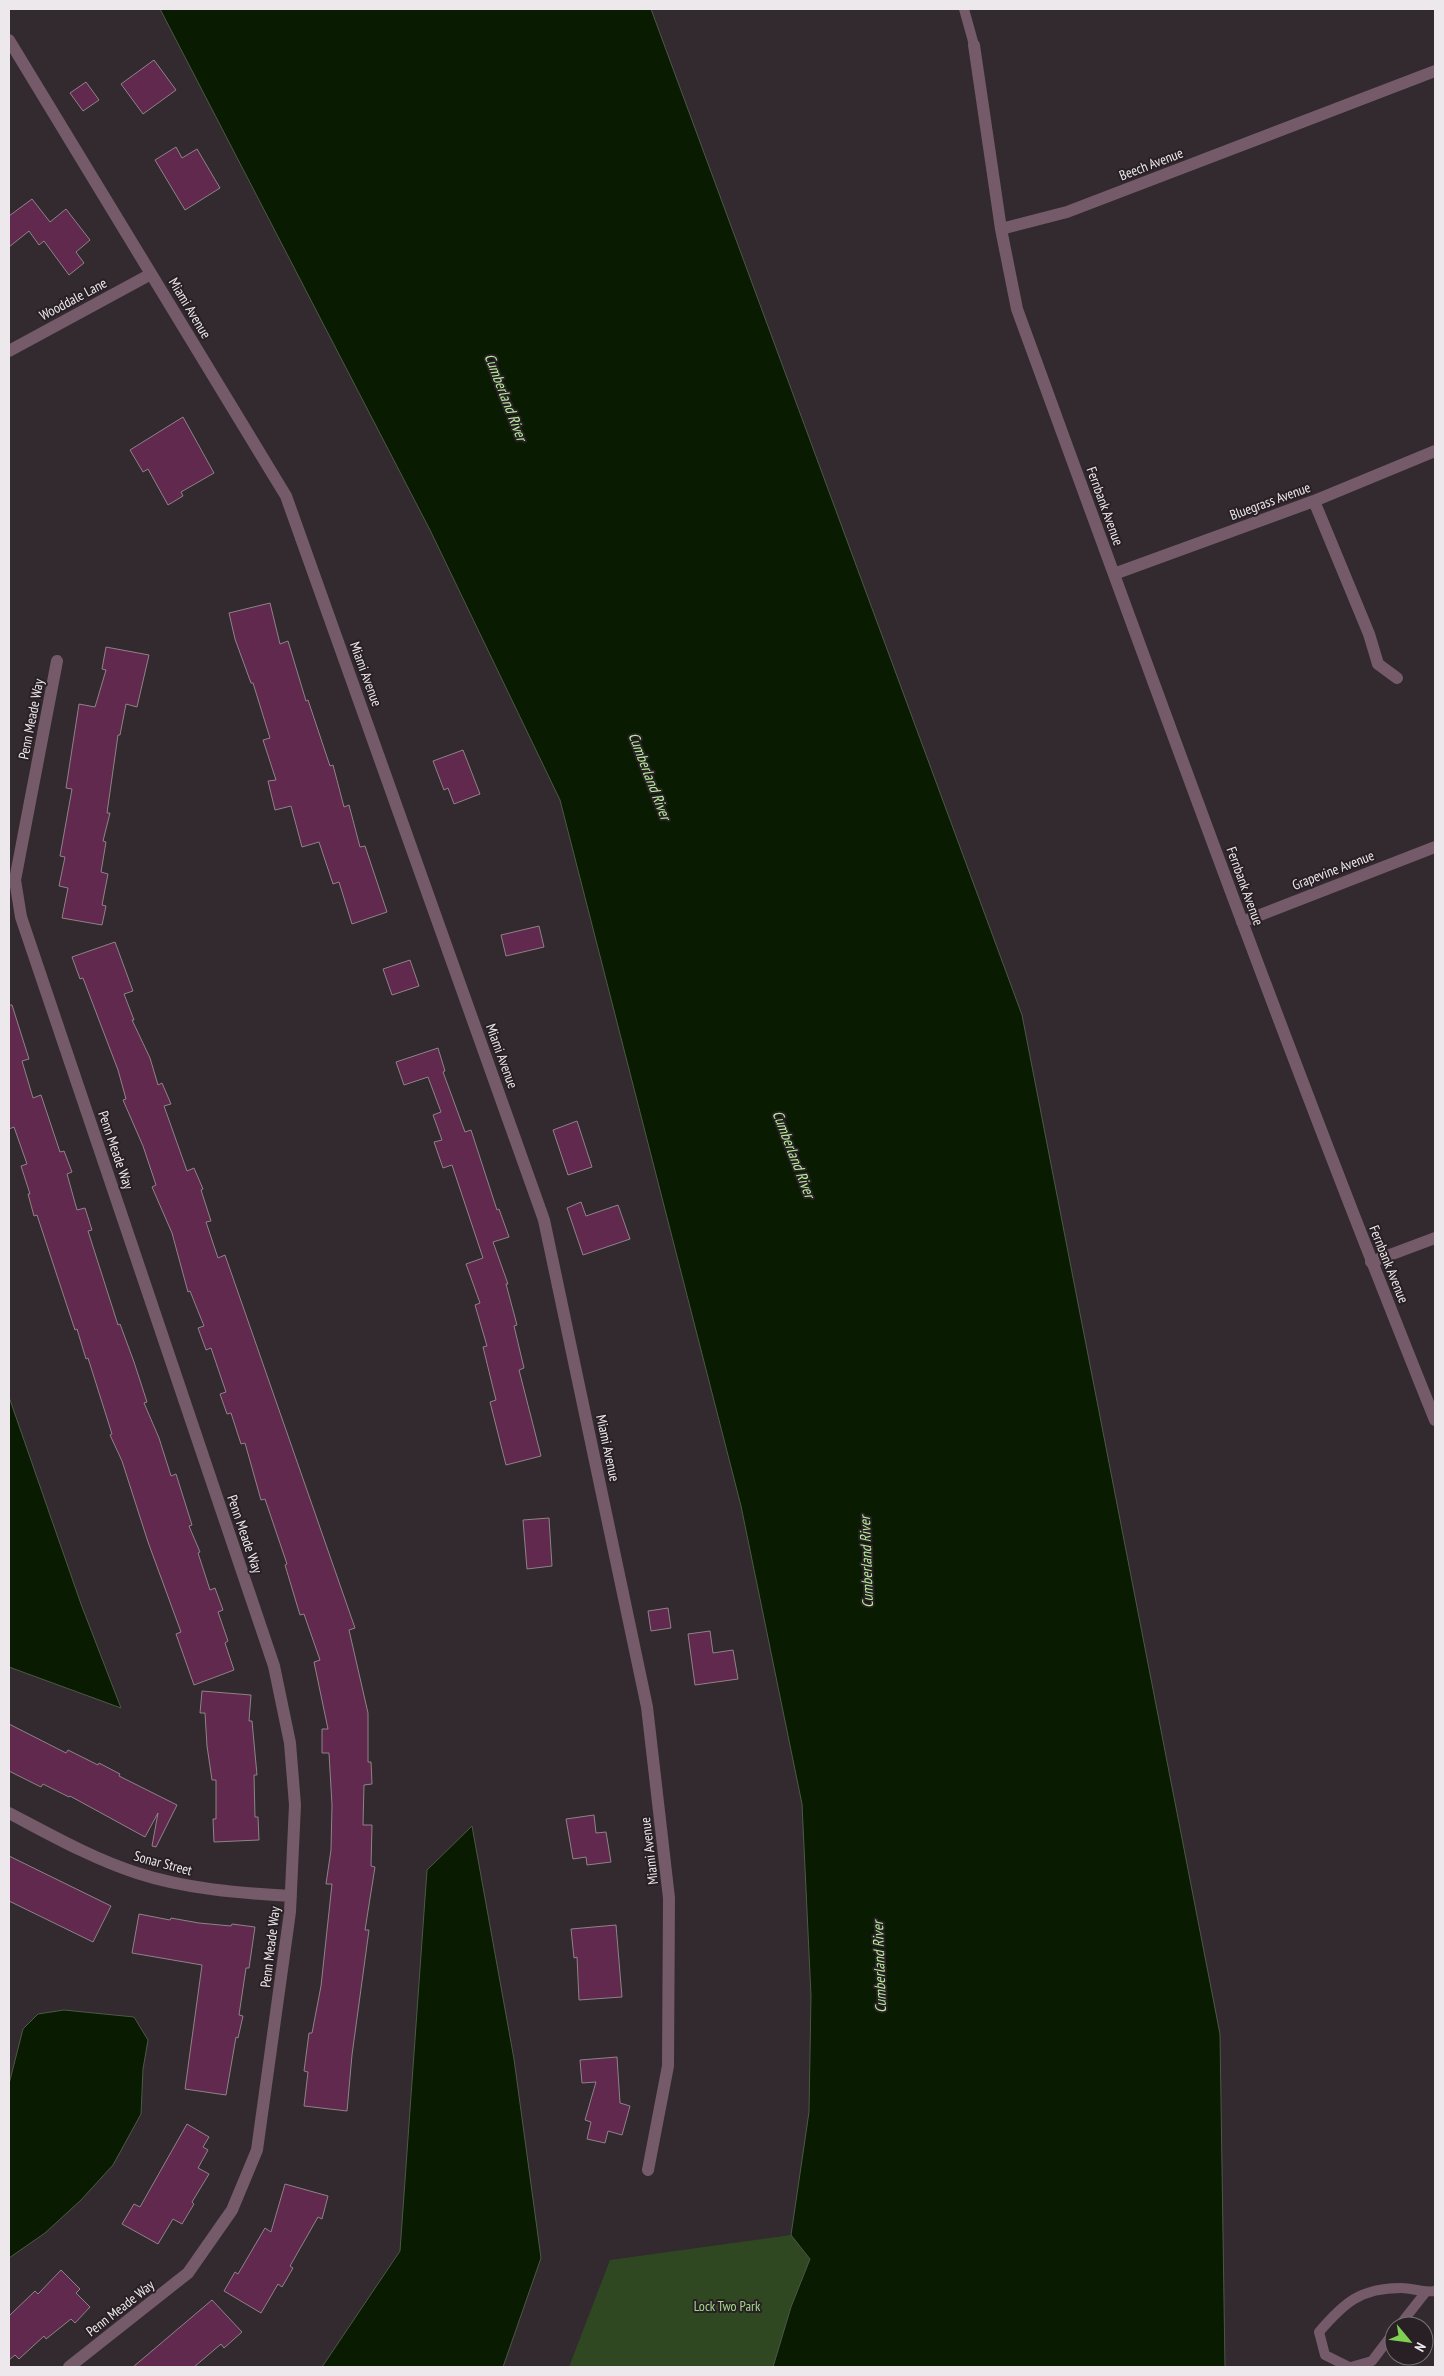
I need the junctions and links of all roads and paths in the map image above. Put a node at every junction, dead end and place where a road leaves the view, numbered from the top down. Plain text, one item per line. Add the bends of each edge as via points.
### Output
1 (964, 9) edge
2 (9, 40) edge
3 (974, 45) joint
4 (1435, 71) edge
5 (1001, 229) junction
6 (151, 274) junction
7 (9, 351) edge
8 (1435, 451) edge
9 (1314, 501) junction
10 (1114, 574) junction
11 (57, 661) dead end
12 (1397, 678) dead end
13 (1435, 847) edge
14 (12, 880) edge
15 (1242, 922) junction
16 (1435, 1238) edge
17 (1371, 1262) junction
18 (1435, 1420) edge
19 (9, 1813) edge
20 (291, 1896) junction
21 (648, 2170) dead end
22 (1430, 2292) edge
23 (1407, 2316) edge
24 (1384, 2345) edge
25 (69, 2367) edge
26 (1350, 2367) edge

1 - 3 lane
2 - 6 street, Miami Avenue
3 - 5 street
4 - 5 street, Beech Avenue via 1067,212
5 - 10 street, Fernbank Avenue via 1017,309
6 - 7 street, Wooddale Lane
6 - 21 street, Miami Avenue via 286,496 544,1220 647,1707 670,1898 668,2066
8 - 9 street, Bluegrass Avenue
9 - 10 street, Bluegrass Avenue
9 - 12 street via 1369,634 1378,664
10 - 15 street, Fernbank Avenue
11 - 14 street, Penn Meade Way
13 - 15 street, Grapevine Avenue
14 - 20 street, Penn Meade Way via 21,916 274,1666 290,1743 294,1796
15 - 17 street, Fernbank Avenue
16 - 17 street
17 - 18 street, Fernbank Avenue
19 - 20 street, Sonar Street via 136,1873 198,1888
20 - 25 street, Penn Meade Way via 257,2150 232,2210 188,2273
22 - 23 lane
22 - 26 lane via 1402,2288 1364,2292 1338,2310 1319,2332 1325,2355
24 - 26 lane via 1372,2361

